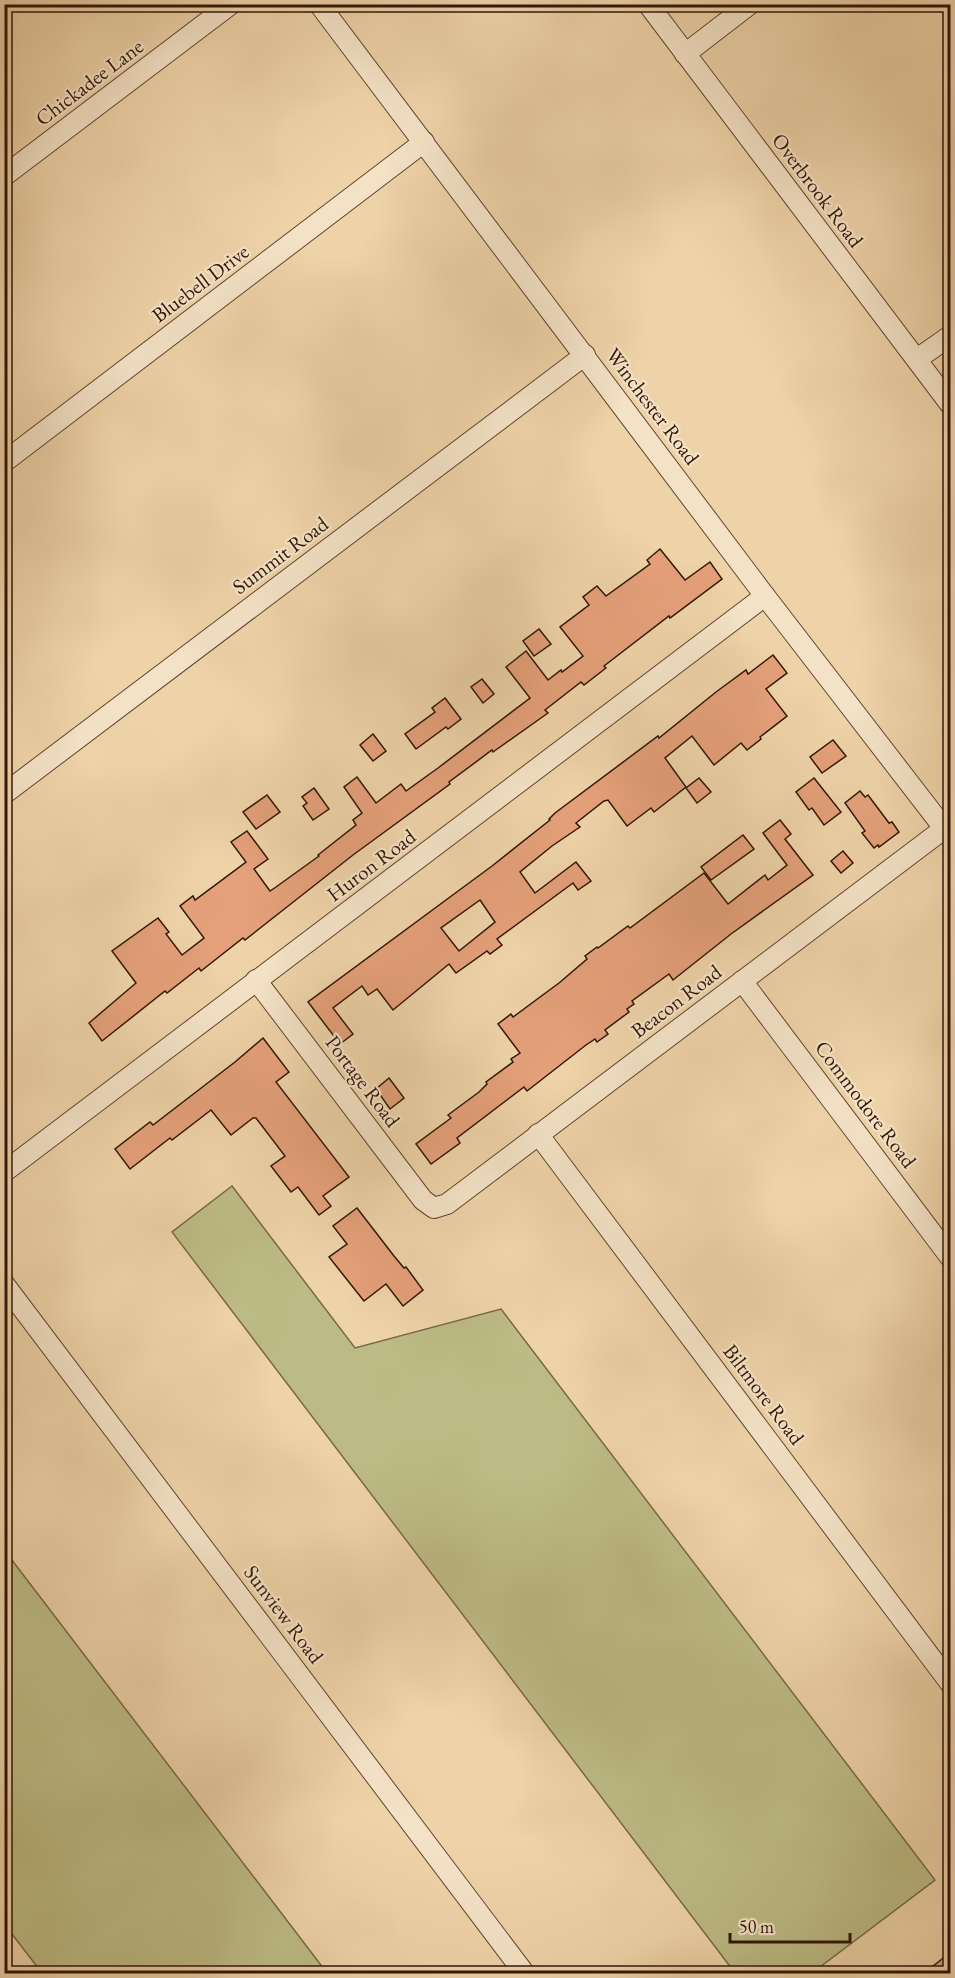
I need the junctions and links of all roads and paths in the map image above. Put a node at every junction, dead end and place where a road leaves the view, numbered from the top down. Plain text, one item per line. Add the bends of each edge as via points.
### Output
1 (231, 4) edge
2 (319, 4) edge
3 (648, 4) edge
4 (750, 4) edge
5 (686, 54) junction
6 (424, 142) junction
7 (4, 176) edge
8 (951, 336) edge
9 (585, 355) junction
10 (917, 359) junction
11 (951, 404) edge
12 (4, 462) edge
13 (765, 596) junction
14 (4, 794) edge
15 (948, 832) edge
16 (256, 980) junction
17 (742, 981) junction
18 (538, 1134) junction
19 (4, 1172) edge
20 (434, 1208) joint
21 (951, 1257) edge
22 (4, 1284) edge
23 (951, 1683) edge
24 (525, 1974) edge

1 - 7 street, Chickadee Lane
2 - 6 street, Winchester Road
3 - 5 street, Overbrook Road
4 - 5 street
5 - 10 street, Overbrook Road
6 - 9 street, Winchester Road
6 - 12 street, Bluebell Drive
8 - 10 street
9 - 13 street, Winchester Road
9 - 14 street, Summit Road
10 - 11 street, Overbrook Road
13 - 15 street, Winchester Road
13 - 16 street, Huron Road
15 - 17 street, Beacon Road
16 - 19 street, Huron Road
16 - 20 street, Portage Road via 423,1200
17 - 18 street, Beacon Road
17 - 21 street, Commodore Road
18 - 20 street, Beacon Road via 447,1204
18 - 23 street, Biltmore Road
22 - 24 street, Sunview Road

